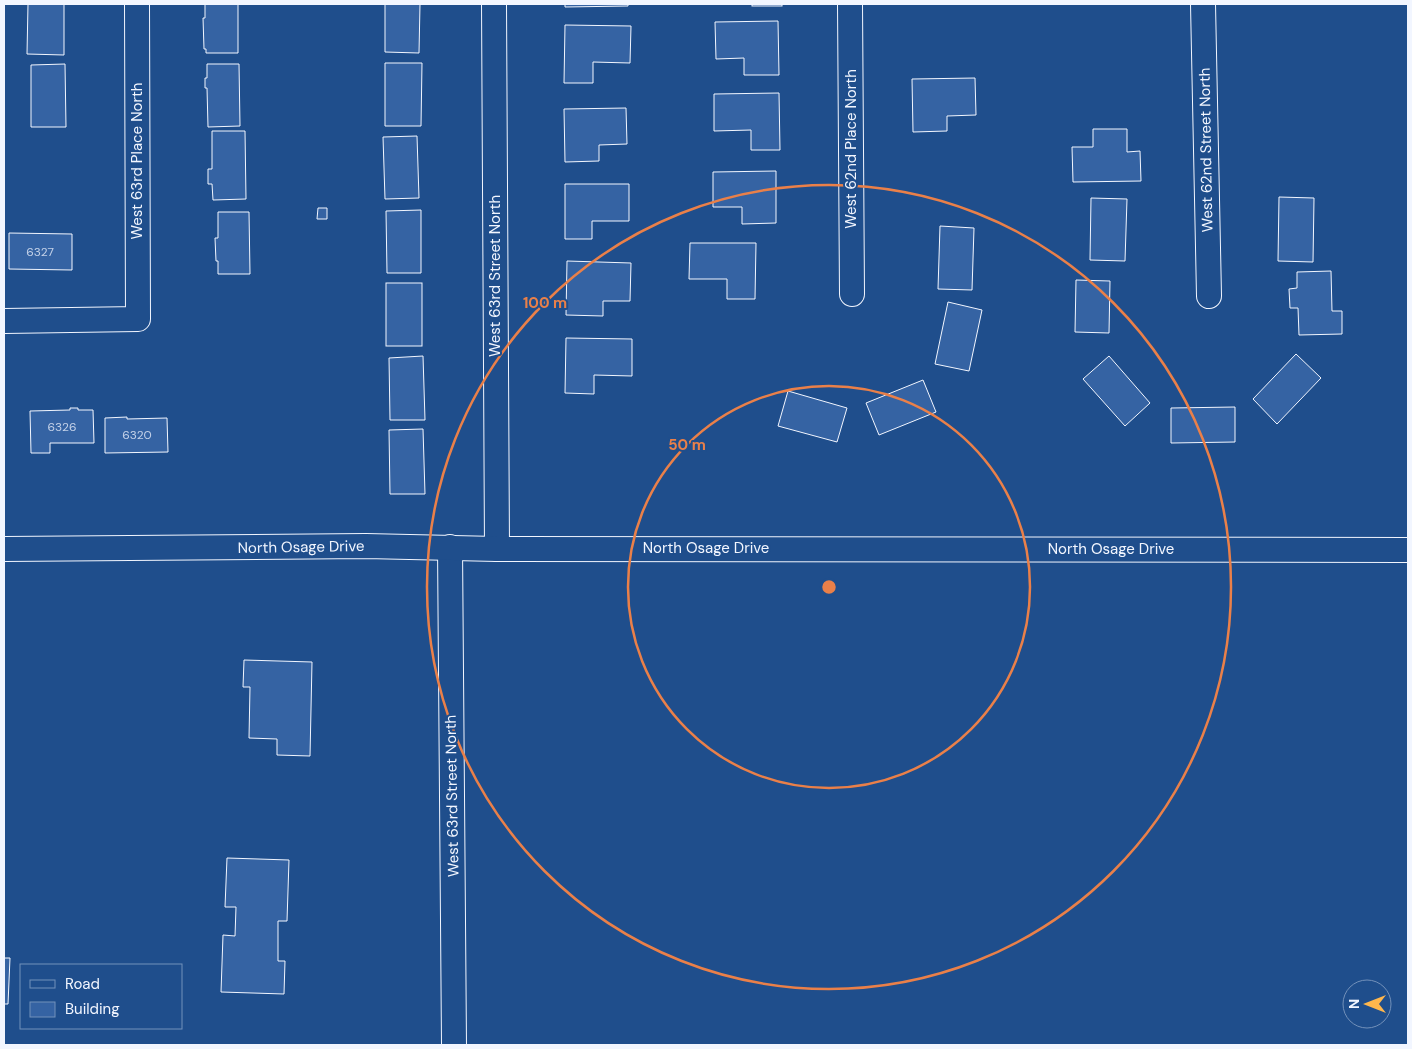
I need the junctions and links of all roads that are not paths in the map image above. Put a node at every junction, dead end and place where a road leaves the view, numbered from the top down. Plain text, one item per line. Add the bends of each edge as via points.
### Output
1 (137, 4) edge
2 (494, 4) edge
3 (850, 4) edge
4 (1203, 4) edge
5 (852, 294) dead end
6 (1209, 296) dead end
7 (4, 321) edge
8 (450, 547) junction
9 (497, 548) junction
10 (4, 549) edge
11 (1408, 550) edge
12 (454, 1045) edge

1 - 7 street, West 63rd Place North via 138,319
2 - 9 street, West 63rd Street North
3 - 5 street, West 62nd Place North
4 - 6 street, West 62nd Street North
8 - 9 street, North Osage Drive
8 - 10 street, North Osage Drive
8 - 12 street, West 63rd Street North
9 - 11 street, North Osage Drive

